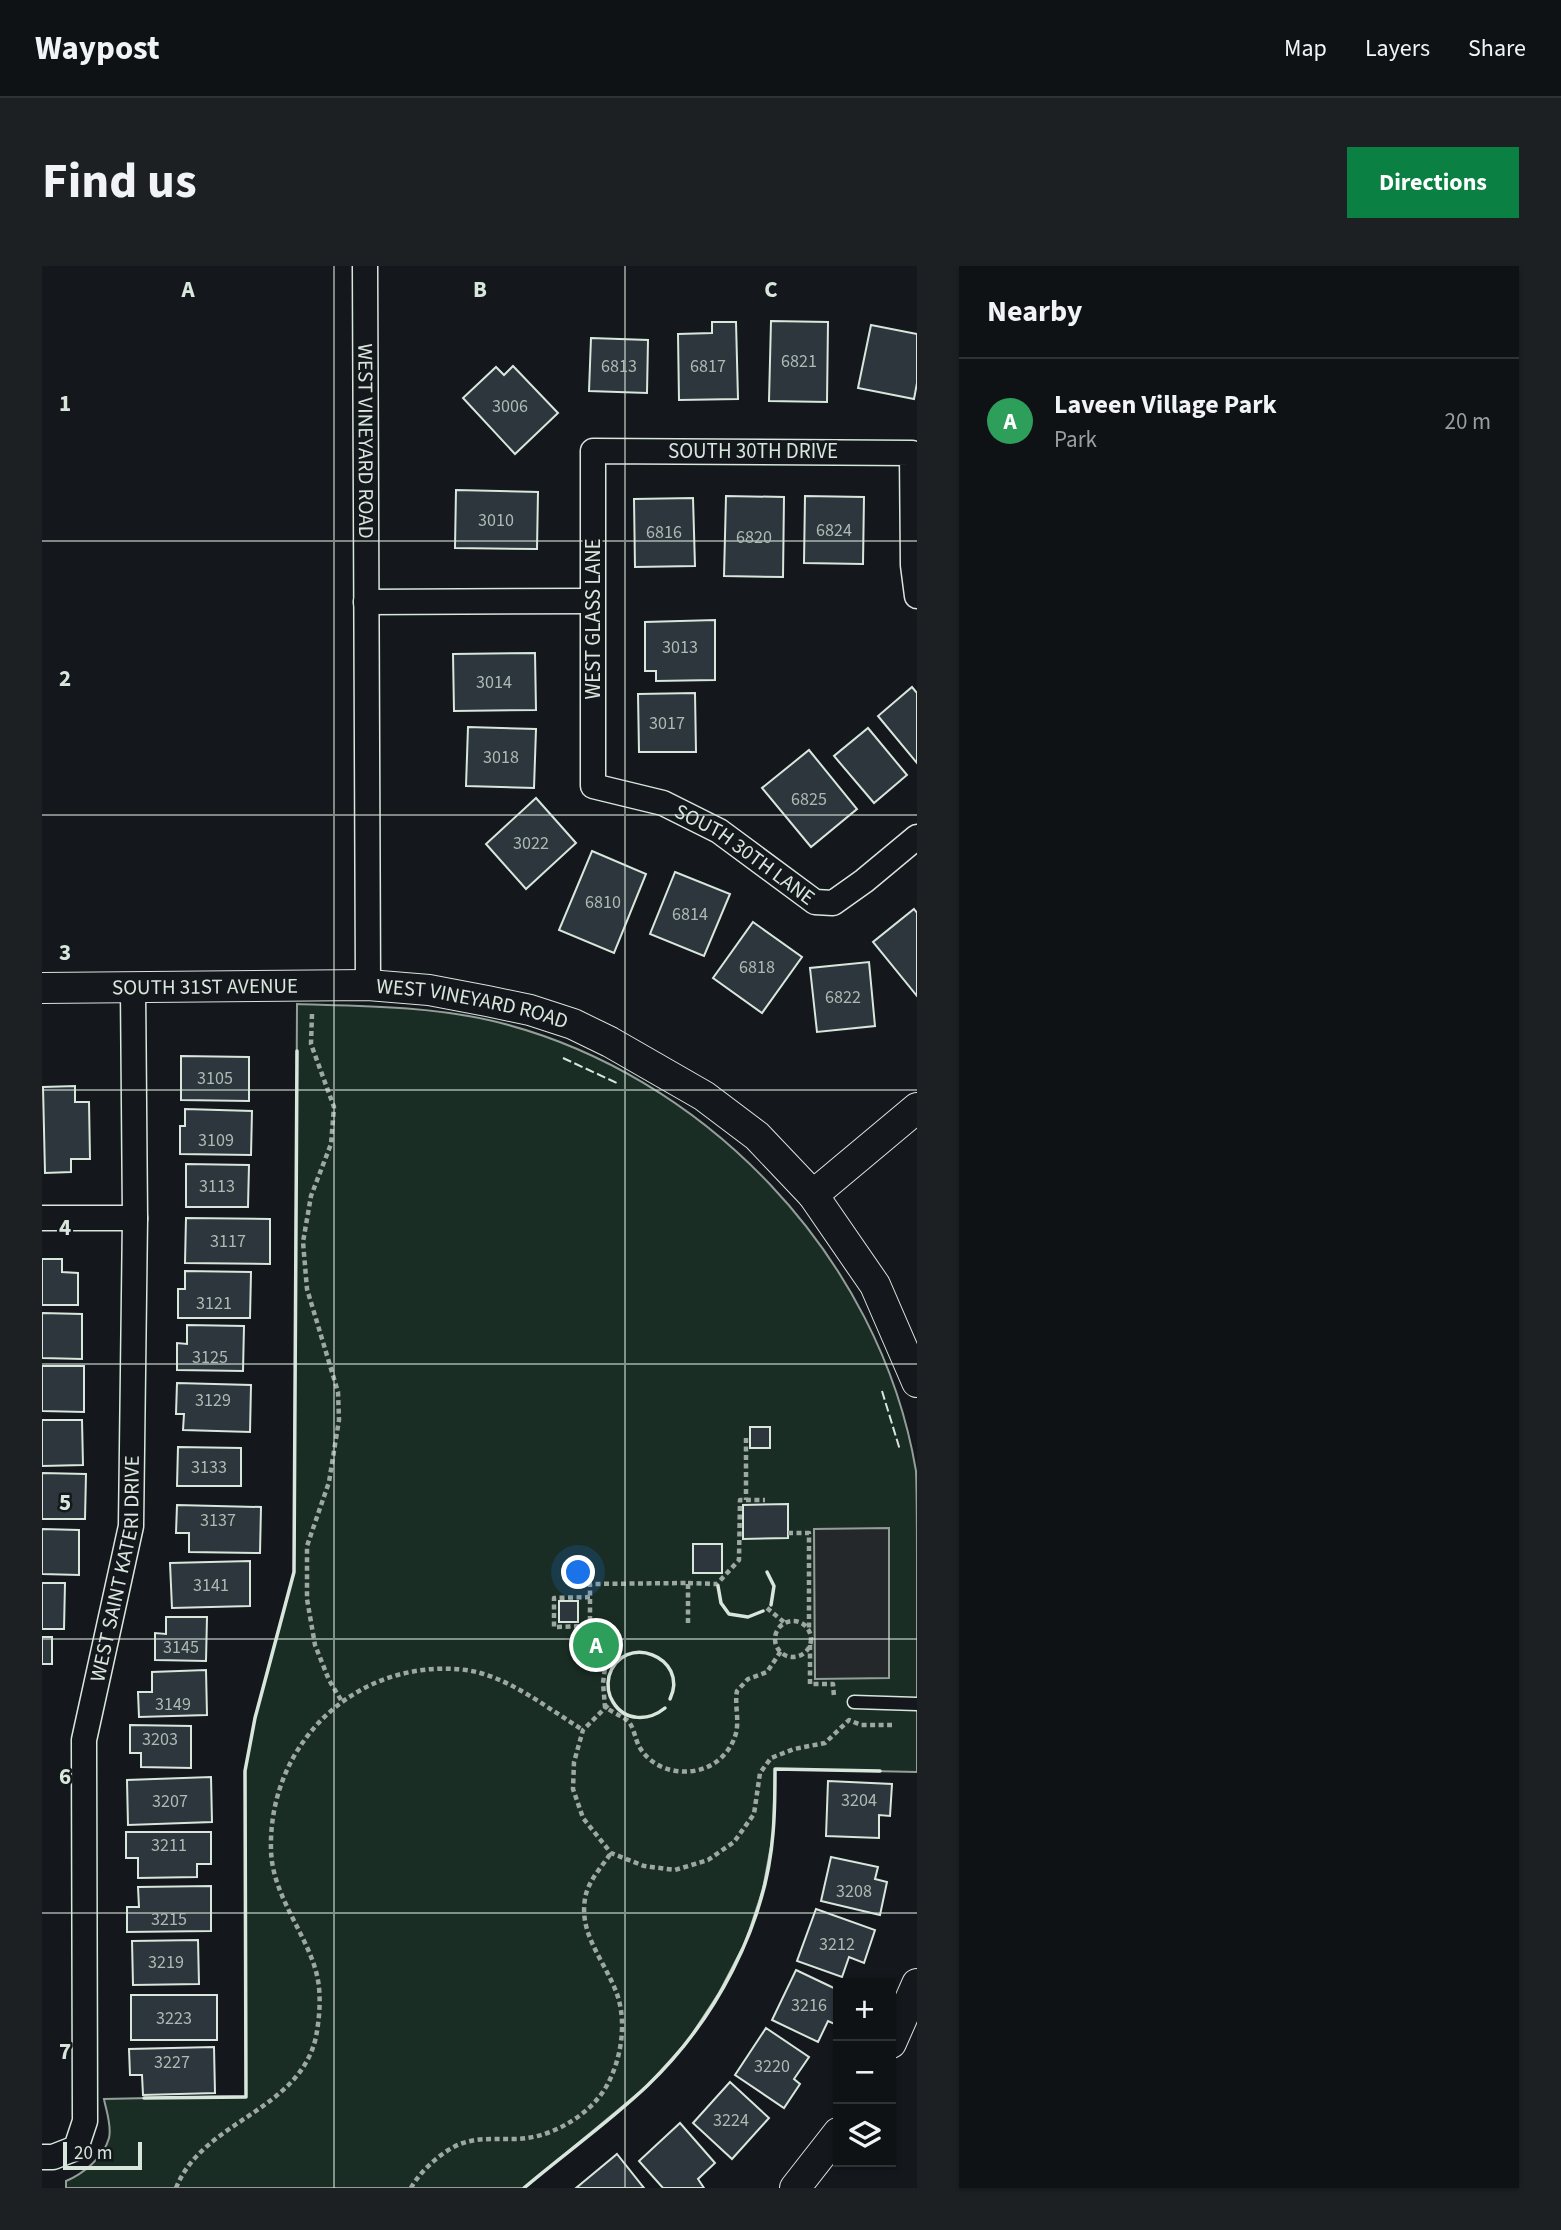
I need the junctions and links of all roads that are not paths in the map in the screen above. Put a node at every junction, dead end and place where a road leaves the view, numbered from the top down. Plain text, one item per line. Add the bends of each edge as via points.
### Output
1 (365, 266) edge
2 (593, 451) joint
3 (917, 596) edge
4 (592, 601) junction
5 (366, 602) junction
6 (593, 786) joint
7 (917, 837) edge
8 (368, 985) junction
9 (42, 988) edge
10 (133, 988) junction
11 (917, 1108) edge
12 (813, 1195) junction
13 (42, 1218) edge
14 (135, 1218) junction
15 (917, 1382) edge
16 (854, 1702) dead end
17 (917, 1704) edge
18 (917, 1984) edge
19 (892, 2041) edge
20 (833, 2139) edge
21 (42, 2157) edge
22 (794, 2188) edge

1 - 5 street, WEST VINEYARD ROAD
2 - 3 street, SOUTH 30TH DRIVE via 912,453
2 - 4 street, WEST GLASS LANE
4 - 5 street
4 - 6 street, WEST GLASS LANE
5 - 8 street, WEST VINEYARD ROAD
6 - 7 street, SOUTH 30TH LANE via 663,803 719,831 815,902 833,903
8 - 10 street, SOUTH 31ST AVENUE
8 - 12 street, WEST VINEYARD ROAD via 429,990 530,1010 573,1024 704,1096 757,1136
9 - 10 street, SOUTH 31ST AVENUE
10 - 14 street, WEST SAINT KATERI DRIVE
11 - 12 street
12 - 15 street, WEST VINEYARD ROAD via 875,1284
13 - 14 street
14 - 21 street, WEST SAINT KATERI DRIVE via 131,1526 84,1740 85,2121 76,2148
16 - 17 lane
18 - 19 street
20 - 22 street

